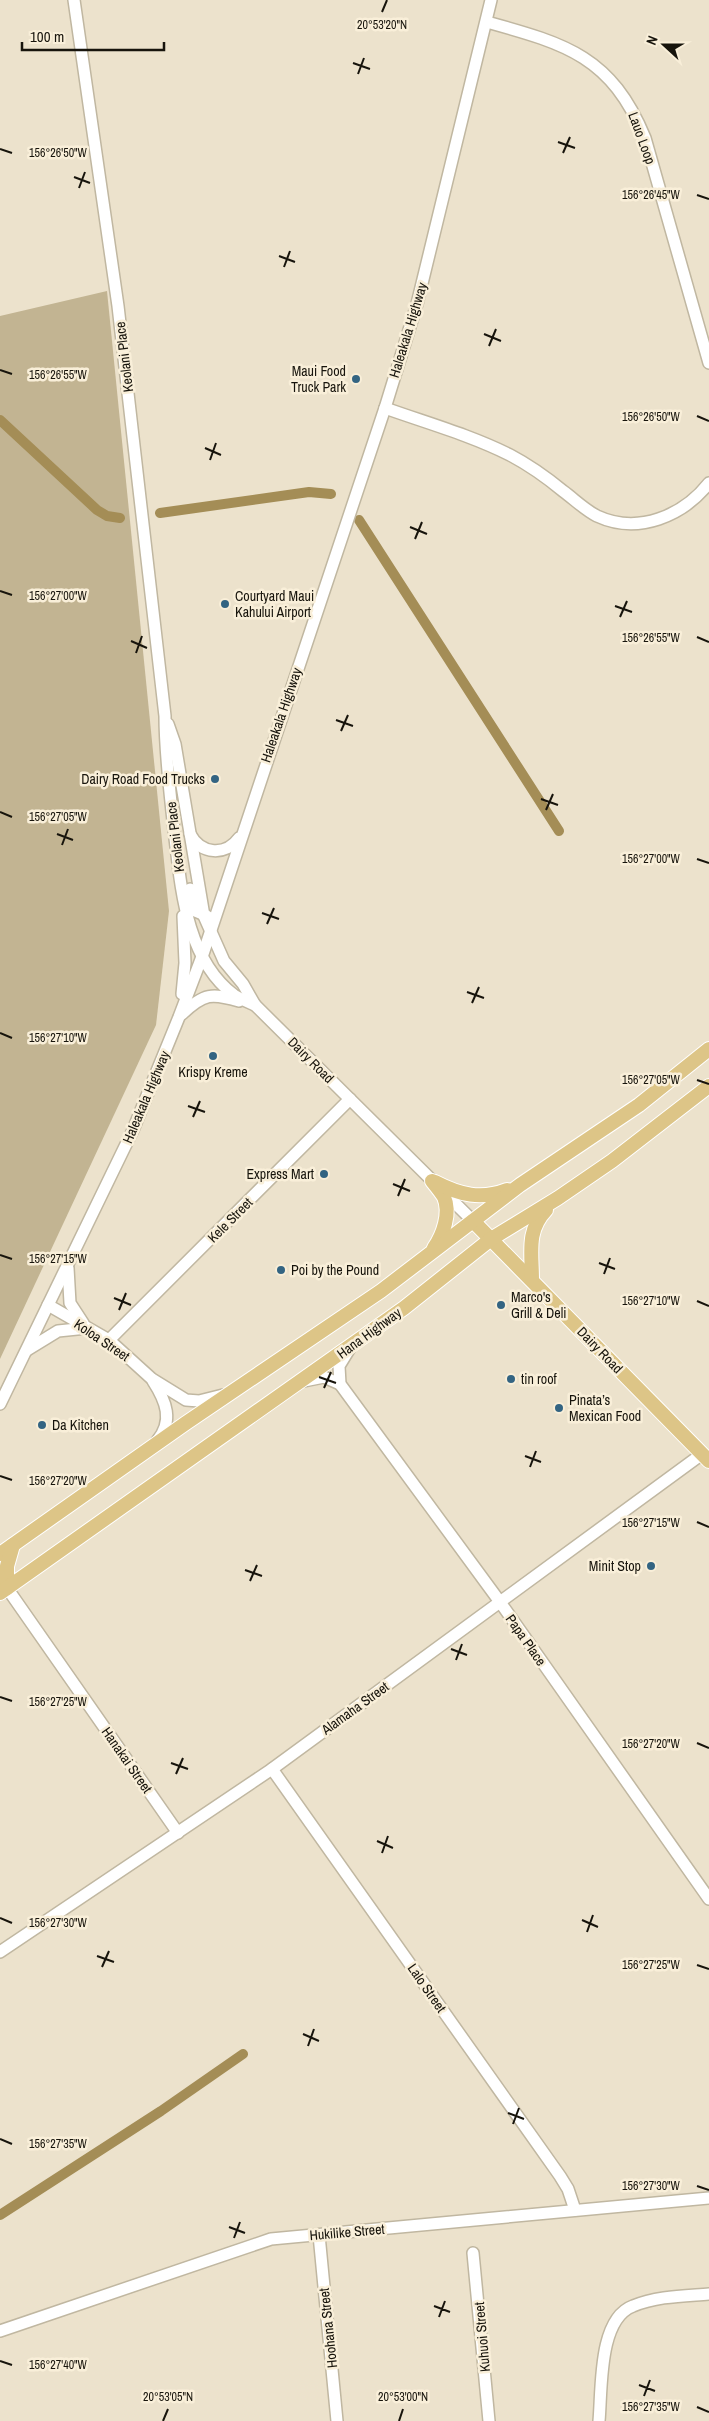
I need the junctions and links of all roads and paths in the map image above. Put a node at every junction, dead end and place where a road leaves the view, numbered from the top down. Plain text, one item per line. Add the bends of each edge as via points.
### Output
1 (74, 0) edge
2 (491, 0) edge
3 (487, 22) junction
4 (709, 363) edge
5 (385, 408) junction
6 (709, 483) edge
7 (165, 716) junction
8 (172, 808) junction
9 (189, 831) junction
10 (242, 834) junction
11 (183, 901) junction
12 (208, 917) junction
13 (209, 932) junction
14 (203, 954) junction
15 (255, 1006) junction
16 (180, 1017) junction
17 (709, 1049) edge
18 (709, 1086) edge
19 (350, 1099) junction
20 (432, 1181) junction
21 (520, 1185) junction
22 (558, 1198) junction
23 (473, 1221) junction
24 (491, 1239) junction
25 (421, 1262) junction
26 (68, 1264) junction
27 (532, 1280) junction
28 (48, 1305) junction
29 (87, 1328) junction
30 (109, 1340) junction
31 (351, 1347) junction
32 (26, 1351) junction
33 (152, 1379) junction
34 (300, 1383) junction
35 (340, 1384) junction
36 (232, 1391) junction
37 (0, 1404) edge
38 (151, 1448) junction
39 (706, 1458) edge
40 (6, 1544) edge
41 (0, 1554) edge
42 (2, 1587) edge
43 (500, 1602) junction
44 (272, 1769) junction
45 (178, 1833) junction
46 (709, 1899) edge
47 (0, 1952) edge
48 (709, 2198) edge
49 (575, 2210) junction
50 (318, 2235) junction
51 (473, 2253) dead end
52 (709, 2294) edge
53 (0, 2332) edge
54 (337, 2421) edge
55 (489, 2421) edge
56 (599, 2421) edge

1 - 7 street, Keolani Place via 118,306
2 - 3 street, Haleakala Highway
3 - 4 street, Lauo Loop via 544,38 580,54 608,77 629,105 645,138
3 - 5 street, Haleakala Highway via 417,304
5 - 6 street via 488,444 534,468 591,512 612,520 639,523 666,517 694,501
5 - 10 street, Haleakala Highway
7 - 8 street, Keolani Place
7 - 9 street, Keolani Place via 175,744
8 - 11 street, Keolani Place
8 - 12 street via 182,833 193,907 197,913
9 - 10 street via 200,847 213,851 230,847
9 - 12 street, Keolani Place
10 - 12 street, Haleakala Highway
11 - 14 street, Keolani Place
11 - 16 street via 185,963
12 - 13 street, Haleakala Highway
13 - 14 street, Haleakala Highway
13 - 15 street, Dairy Road via 224,961 244,984
14 - 15 street, Dairy Road via 212,971 234,995
14 - 16 street, Haleakala Highway
15 - 16 street via 212,995 196,1001
15 - 19 street, Dairy Road
16 - 26 street, Haleakala Highway via 133,1130
17 - 21 main road, Hana Highway via 639,1105
18 - 22 main road, Hana Highway
19 - 20 street, Dairy Road
19 - 30 street, Kele Street
20 - 21 main road via 474,1196 492,1195
20 - 23 street, Dairy Road
20 - 25 main road via 444,1198 445,1222 436,1246
21 - 23 main road, Hana Highway
22 - 24 main road, Hana Highway
22 - 27 main road via 533,1227
23 - 24 main road, Dairy Road
23 - 25 main road, Hana Highway
24 - 27 main road, Dairy Road
24 - 31 main road, Hana Highway
25 - 36 main road, Hana Highway
26 - 28 street, Haleakala Highway
26 - 29 street via 70,1303
27 - 39 main road, Dairy Road
28 - 29 street, Koloa Street
28 - 32 street, Haleakala Highway
29 - 30 street, Koloa Street
29 - 32 street via 58,1331
30 - 33 street, Koloa Street
31 - 34 main road, Hana Highway
31 - 35 street via 339,1366
32 - 37 street, Haleakala Highway
33 - 36 street, Koloa Street via 190,1401 206,1400
33 - 38 street, Koloa Street via 164,1400 167,1416 164,1430
34 - 35 street via 320,1377
34 - 42 main road, Hana Highway
35 - 43 street, Papa Place
36 - 38 main road, Hana Highway
38 - 40 main road, Hana Highway
39 - 43 street, Alamaha Street
40 - 41 main road, Hana Highway
40 - 42 main road
42 - 45 street, Hanakai Street
43 - 44 street, Alamaha Street
43 - 46 street, Papa Place
44 - 45 street, Alamaha Street
44 - 49 street, Lalo Street via 560,2176
45 - 47 street, Alamaha Street
48 - 49 street, Hukilike Street
49 - 50 street, Hukilike Street
50 - 53 street, Hukilike Street via 289,2236 253,2244
50 - 54 street, Hoohana Street
51 - 55 street, Kuhuoi Street
52 - 56 street via 631,2306 613,2324 605,2356

